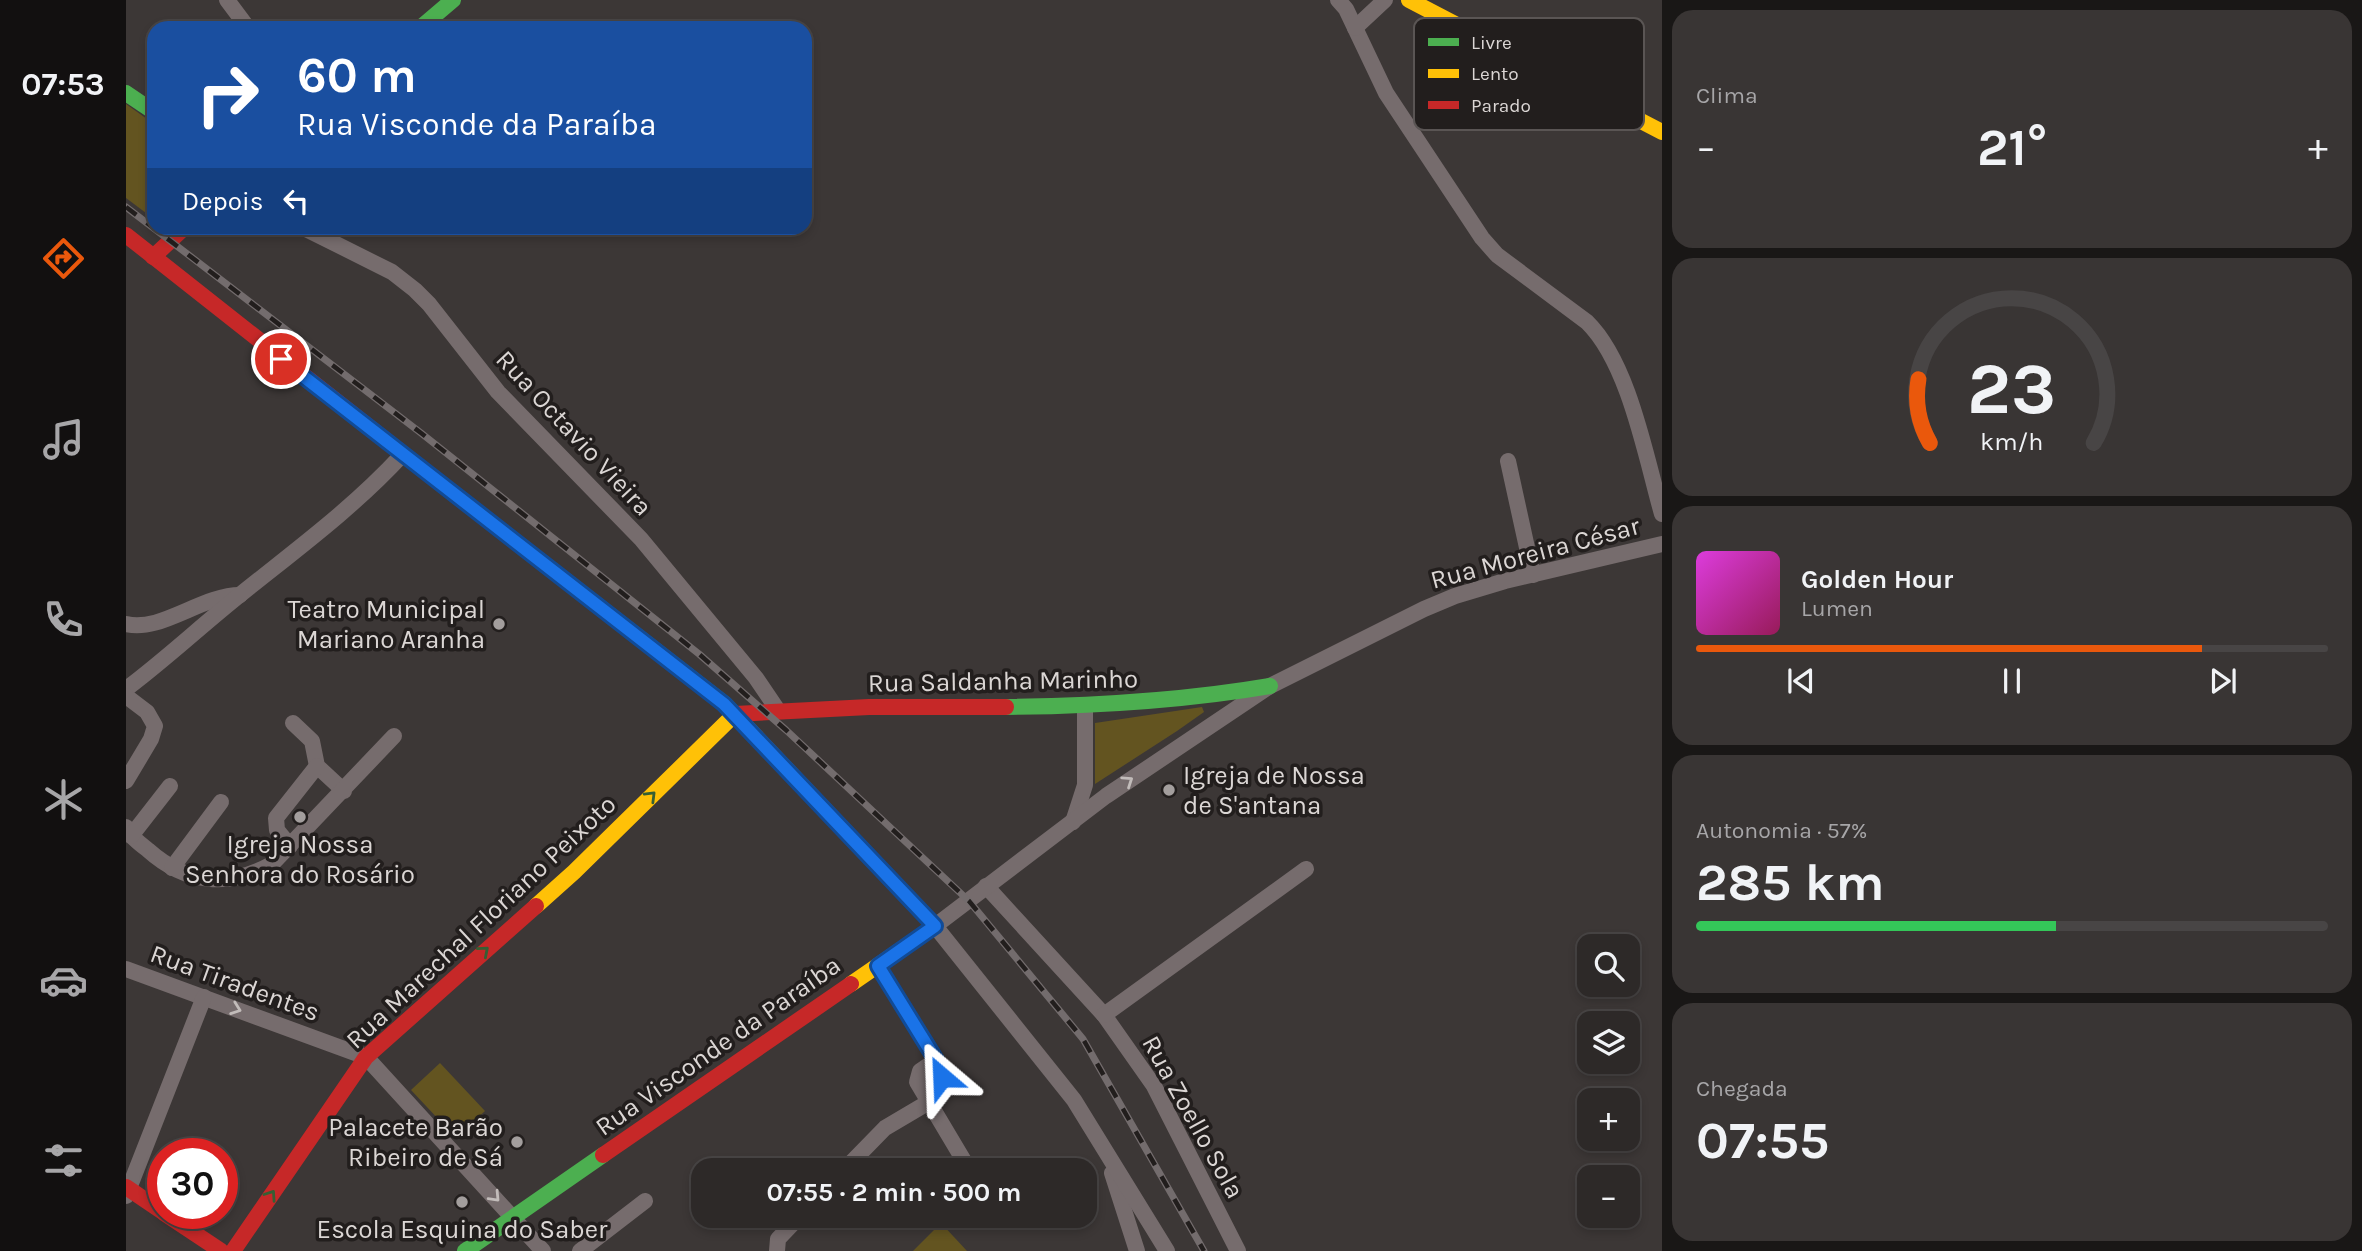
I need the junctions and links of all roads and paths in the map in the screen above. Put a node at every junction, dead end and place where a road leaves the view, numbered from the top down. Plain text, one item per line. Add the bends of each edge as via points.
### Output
1 (227, 0) edge
2 (453, 0) edge
3 (1338, 0) edge
4 (1385, 0) edge
5 (1409, 0) edge
6 (1444, 18) edge
7 (243, 21) edge
8 (428, 21) edge
9 (1355, 28) junction
10 (126, 93) edge
11 (147, 107) edge
12 (1644, 123) edge
13 (1662, 132) edge
14 (126, 235) edge
15 (177, 235) edge
16 (318, 235) edge
17 (153, 257) junction
18 (402, 455) junction
19 (1508, 461) dead end
20 (1662, 514) edge
21 (1662, 544) edge
22 (1533, 575) junction
23 (240, 595) junction
24 (126, 624) edge
25 (1270, 686) junction
26 (126, 690) edge
27 (126, 696) edge
28 (1085, 706) junction
29 (777, 709) junction
30 (735, 714) junction
31 (293, 723) dead end
32 (394, 736) dead end
33 (317, 766) junction
34 (126, 781) edge
35 (1084, 785) junction
36 (170, 786) dead end
37 (344, 791) junction
38 (1106, 796) junction
39 (221, 802) dead end
40 (1073, 822) junction
41 (129, 831) edge
42 (290, 846) junction
43 (172, 868) junction
44 (1306, 869) dead end
45 (986, 886) junction
46 (935, 926) junction
47 (878, 966) junction
48 (126, 969) edge
49 (205, 997) junction
50 (1104, 1014) junction
51 (366, 1057) junction
52 (936, 1060) junction
53 (929, 1102) junction
54 (1104, 1148) junction
55 (856, 1158) edge
56 (962, 1158) edge
57 (127, 1191) edge
58 (645, 1201) dead end
59 (147, 1203) edge
60 (513, 1217) junction
61 (789, 1228) edge
62 (188, 1229) edge
63 (221, 1251) edge
64 (233, 1251) edge
65 (465, 1251) edge
66 (543, 1251) edge
67 (580, 1251) edge
68 (777, 1251) edge
69 (1137, 1251) edge
70 (1167, 1251) edge
71 (1238, 1251) edge

1 - 7 street
2 - 8 main road
3 - 9 street
4 - 9 street
5 - 6 main road
9 - 20 street via 1386,93 1482,238 1497,255 1587,322 1610,350
10 - 11 main road
12 - 13 main road
14 - 17 main road
15 - 17 main road
16 - 29 street, Rua Octavio Vieira via 392,272 429,304 498,392 641,539
17 - 18 main road
18 - 23 street via 356,502
18 - 30 main road
19 - 22 street
21 - 22 street, Rua Moreira César
22 - 25 street, Rua Moreira César via 1424,609
23 - 24 street via 220,597 146,624
23 - 26 street
25 - 28 main road, Rua Saldanha Marinho via 1187,701
38 -> 25 street, Rua Visconde da Paraíba
27 - 34 street via 147,712 155,726
28 - 29 main road, Rua Saldanha Marinho
28 - 35 street
29 - 30 main road, Rua Saldanha Marinho
30 - 46 main road
51 -> 30 main road, Rua Marechal Floriano Peixoto via 574,872
31 - 33 street via 312,741
32 - 37 street
33 - 37 street
33 - 42 street via 276,818 276,830
35 - 38 street
35 - 40 street
36 - 41 street
37 - 42 street
38 - 40 street, Rua Visconde da Paraíba
39 - 43 street
40 - 45 street, Rua Visconde da Paraíba
41 - 43 street
42 - 43 street via 272,864 246,877 215,880
44 - 50 street
45 - 46 street, Rua Visconde da Paraíba
45 - 50 street, Rua Zoello Sola
46 - 47 main road, Rua Visconde da Paraíba
46 - 54 street via 1059,1080
47 - 52 street
47 - 60 main road, Rua Visconde da Paraíba
48 - 49 street, Rua Tiradentes
49 -> 51 street, Rua Tiradentes
49 - 57 street
50 - 71 street, Rua Zoello Sola via 1154,1086
51 -> 60 street
64 -> 51 main road, Rua Marechal Floriano Peixoto
52 - 53 street via 943,1081
52 - 53 street via 917,1078
53 - 55 street via 885,1128
53 - 56 street
54 - 69 street
54 - 70 street
57 - 59 main road
58 - 67 street
60 - 65 main road, Rua Visconde da Paraíba
60 - 66 street
61 - 68 street via 778,1239
62 - 63 main road

